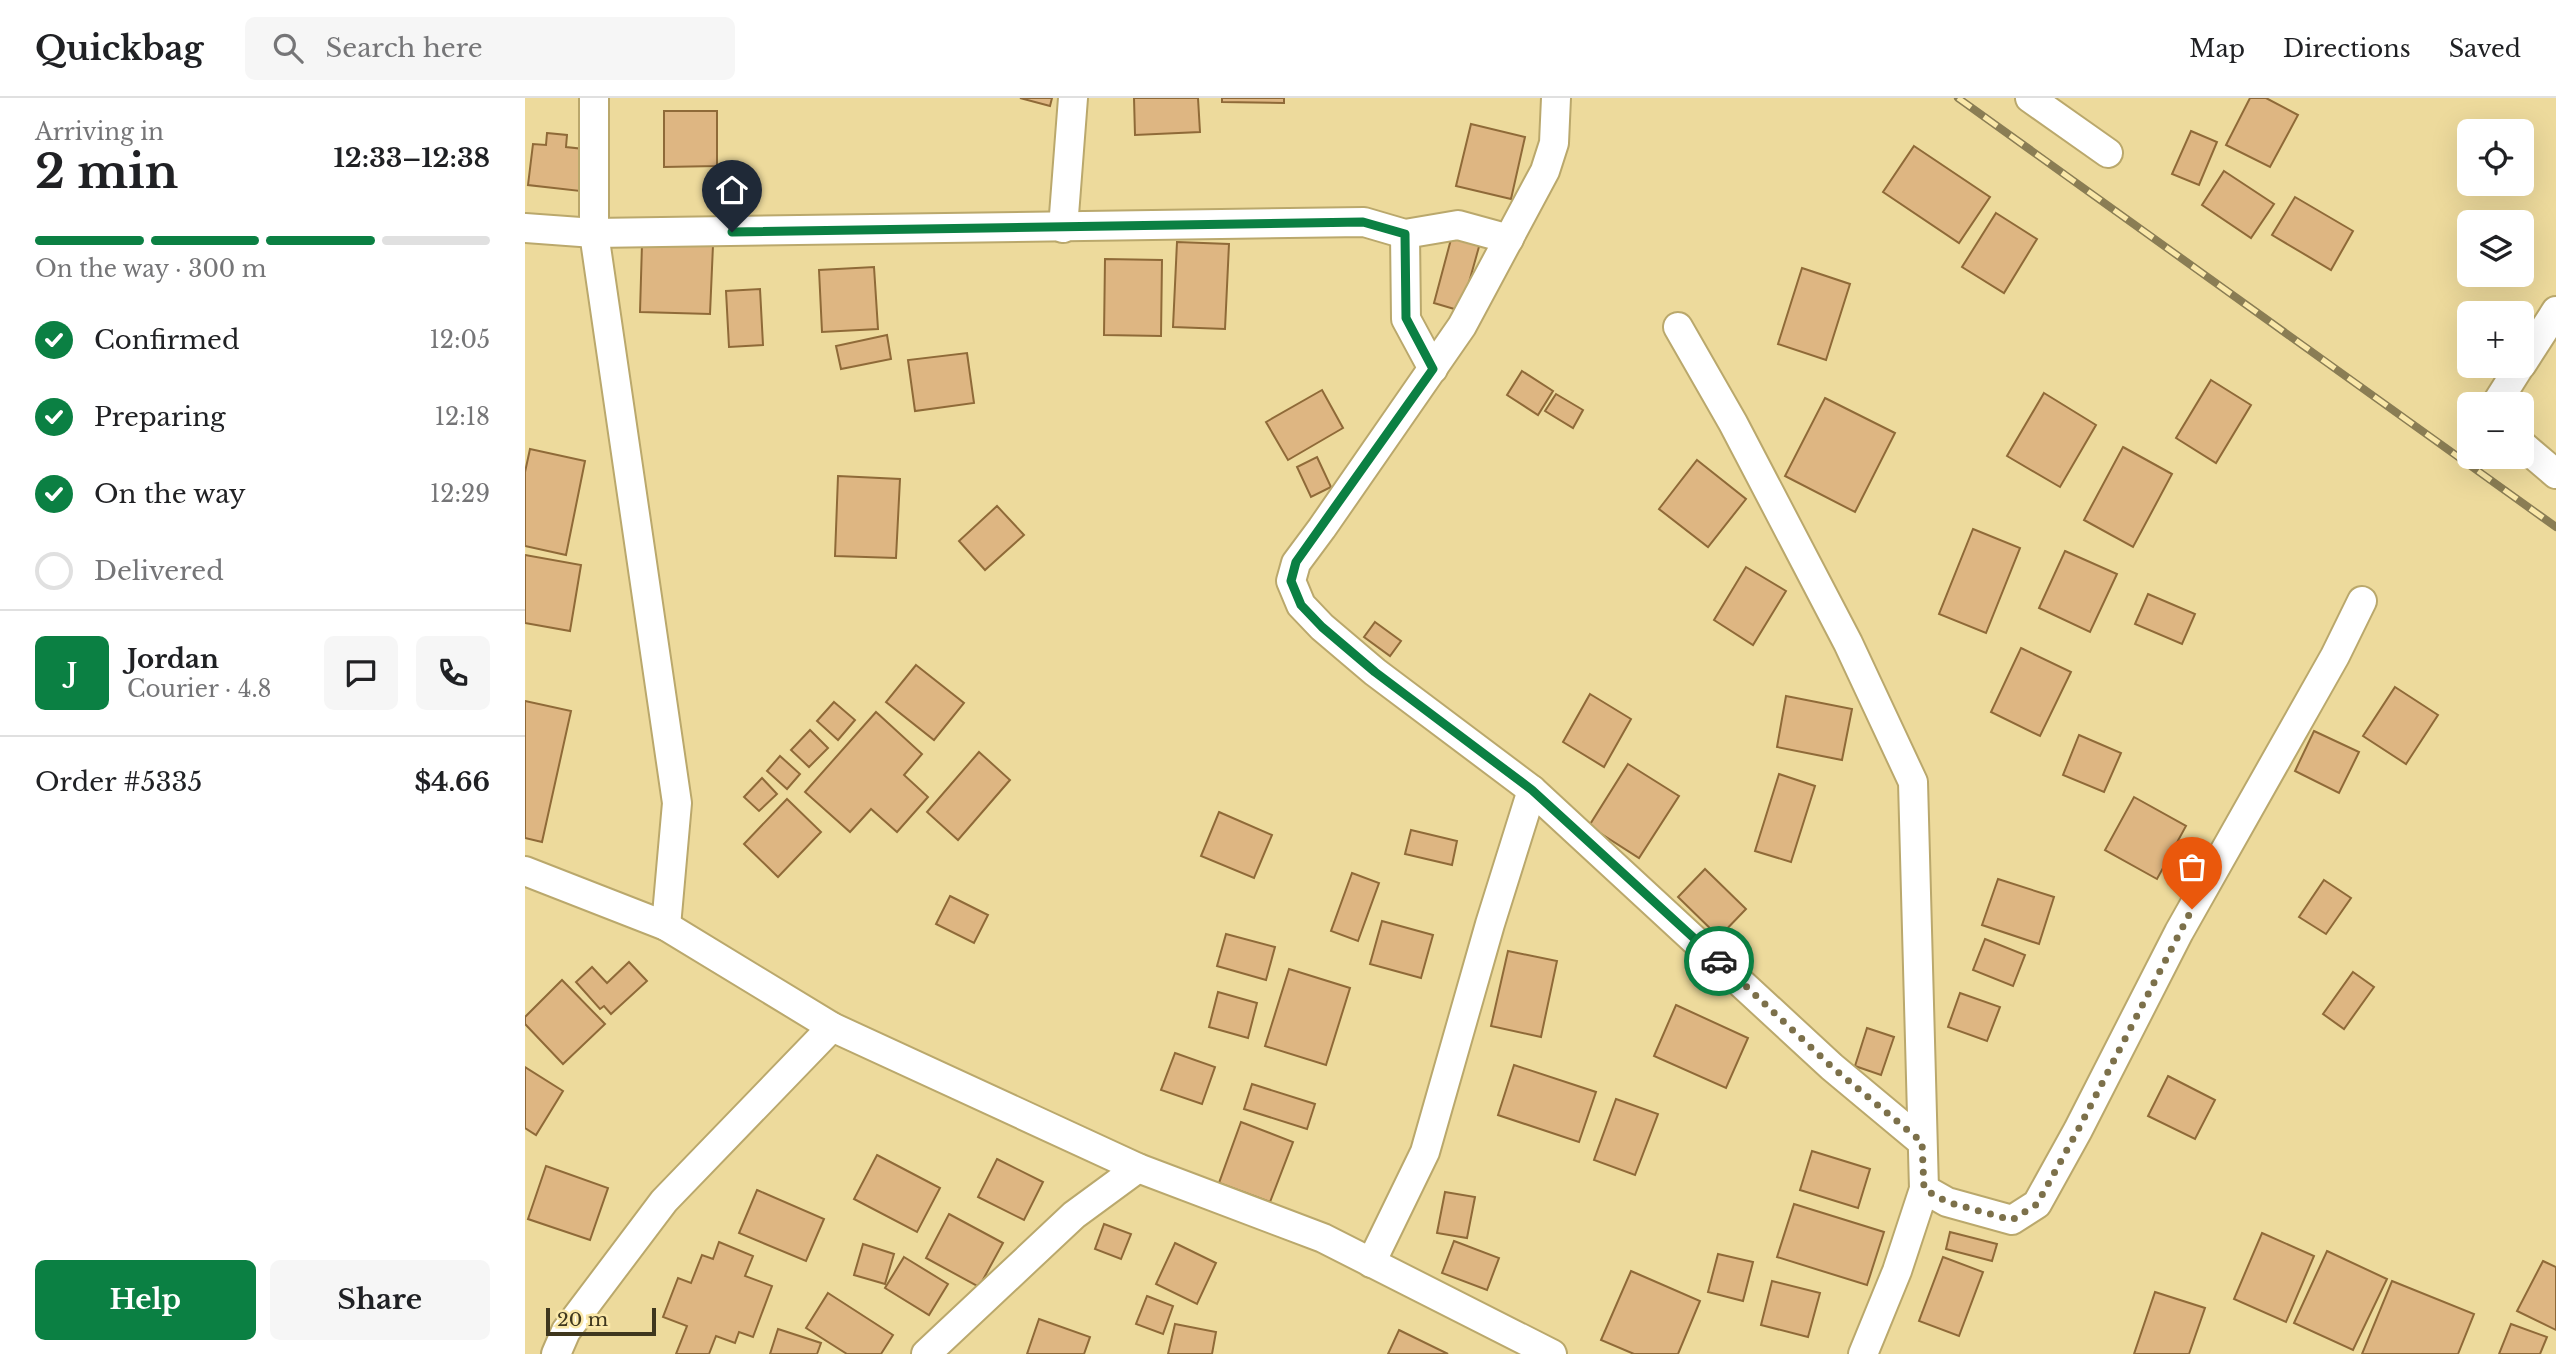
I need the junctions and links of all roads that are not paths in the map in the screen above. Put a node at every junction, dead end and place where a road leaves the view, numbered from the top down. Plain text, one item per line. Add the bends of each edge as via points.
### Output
1 (594, 98) edge
2 (1073, 98) edge
3 (1556, 98) edge
4 (2030, 98) edge
5 (2108, 153) dead end
6 (525, 228) edge
7 (1063, 228) junction
8 (594, 233) junction
9 (1405, 234) junction
10 (1509, 239) junction
11 (2556, 310) edge
12 (1678, 327) dead end
13 (2534, 345) edge
14 (1433, 369) junction
15 (2534, 455) edge
16 (2556, 474) edge
17 (2362, 601) dead end
18 (1532, 790) junction
19 (525, 871) edge
20 (666, 926) junction
21 (832, 1027) junction
22 (1922, 1142) junction
23 (1138, 1168) junction
24 (1924, 1189) junction
25 (1371, 1263) junction
26 (556, 1354) edge
27 (926, 1354) edge
28 (1552, 1354) edge
29 (1863, 1354) edge

1 - 8 street
2 - 7 street
3 - 10 street via 1554,143 1545,171
4 - 5 street
6 - 8 street
7 - 8 street
7 - 9 street via 1363,222
8 - 20 street via 677,803
9 - 10 street via 1458,225
9 - 14 street via 1406,318
10 - 14 street
11 - 13 street
12 - 22 street via 1835,618 1913,782
14 - 18 street via 1296,562 1291,581 1301,605 1322,627
15 - 16 street
17 - 24 street via 2179,932 2037,1204 2012,1220 1947,1202
18 - 22 street via 1832,1067
18 - 25 street via 1425,1152
19 - 20 street
20 - 21 street
21 - 23 street
21 - 26 street via 664,1201 566,1331
22 - 24 street
23 - 25 street via 1322,1238
23 - 27 street via 1074,1215
24 - 29 street
25 - 28 street

